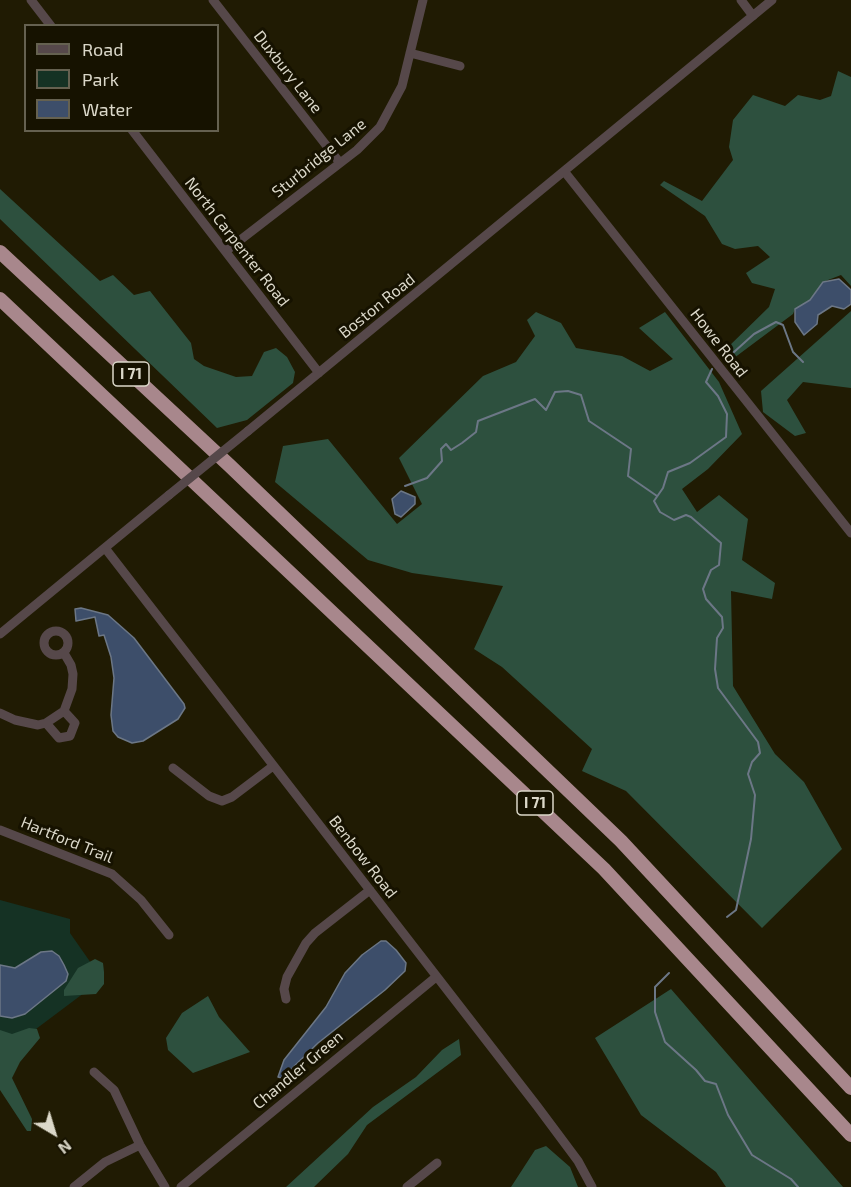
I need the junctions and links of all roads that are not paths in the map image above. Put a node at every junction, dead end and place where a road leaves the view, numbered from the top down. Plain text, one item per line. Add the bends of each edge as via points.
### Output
1 (31, 0) edge
2 (213, 0) edge
3 (423, 0) edge
4 (741, 0) edge
5 (772, 0) edge
6 (753, 16) junction
7 (49, 24) edge
8 (410, 53) junction
9 (460, 66) dead end
10 (134, 132) edge
11 (340, 163) junction
12 (564, 171) junction
13 (226, 251) junction
14 (0, 252) edge
15 (0, 299) edge
16 (319, 373) junction
17 (851, 533) edge
18 (105, 548) junction
19 (0, 634) edge
20 (64, 653) dead end
21 (64, 711) junction
22 (0, 712) edge
23 (46, 723) junction
24 (273, 766) junction
25 (173, 768) dead end
26 (0, 830) edge
27 (370, 890) junction
28 (169, 935) dead end
29 (436, 976) junction
30 (286, 999) dead end
31 (94, 1072) dead end
32 (851, 1088) edge
33 (851, 1135) edge
34 (140, 1145) junction
35 (437, 1163) dead end
36 (74, 1187) edge
37 (165, 1187) edge
38 (181, 1187) edge
39 (407, 1187) edge
40 (592, 1187) edge

1 - 7 street
2 - 11 street, Duxbury Lane
3 - 8 street, Sturbridge Lane
4 - 6 street
5 - 6 street, Boston Road
6 - 12 street, Boston Road
8 - 9 street
8 - 11 street, Sturbridge Lane via 402,86 389,113 369,139
10 - 13 street, North Carpenter Road
11 - 13 street, Sturbridge Lane
12 - 16 street, Boston Road
12 - 17 street, Howe Road
13 - 16 street, North Carpenter Road
14 - 32 highway, I 71 via 229,465 621,841
15 - 33 highway, I 71 via 604,868
16 - 18 street, Boston Road, bridge
18 - 19 street, Boston Road
18 - 24 street, Benbow Road
20 - 21 street via 73,674
21 - 23 street
21 - 23 street via 75,723 70,736 59,738
22 - 23 street via 22,722
24 - 25 street via 222,801 215,800
24 - 27 street, Benbow Road
26 - 28 street, Hartford Trail via 112,874 141,900
27 - 29 street, Benbow Road
27 - 30 street via 306,943 286,977
29 - 38 street, Chandler Green
29 - 40 street, Benbow Road via 558,1133
31 - 34 street via 114,1090
34 - 36 street via 105,1162
34 - 37 street
35 - 39 street

